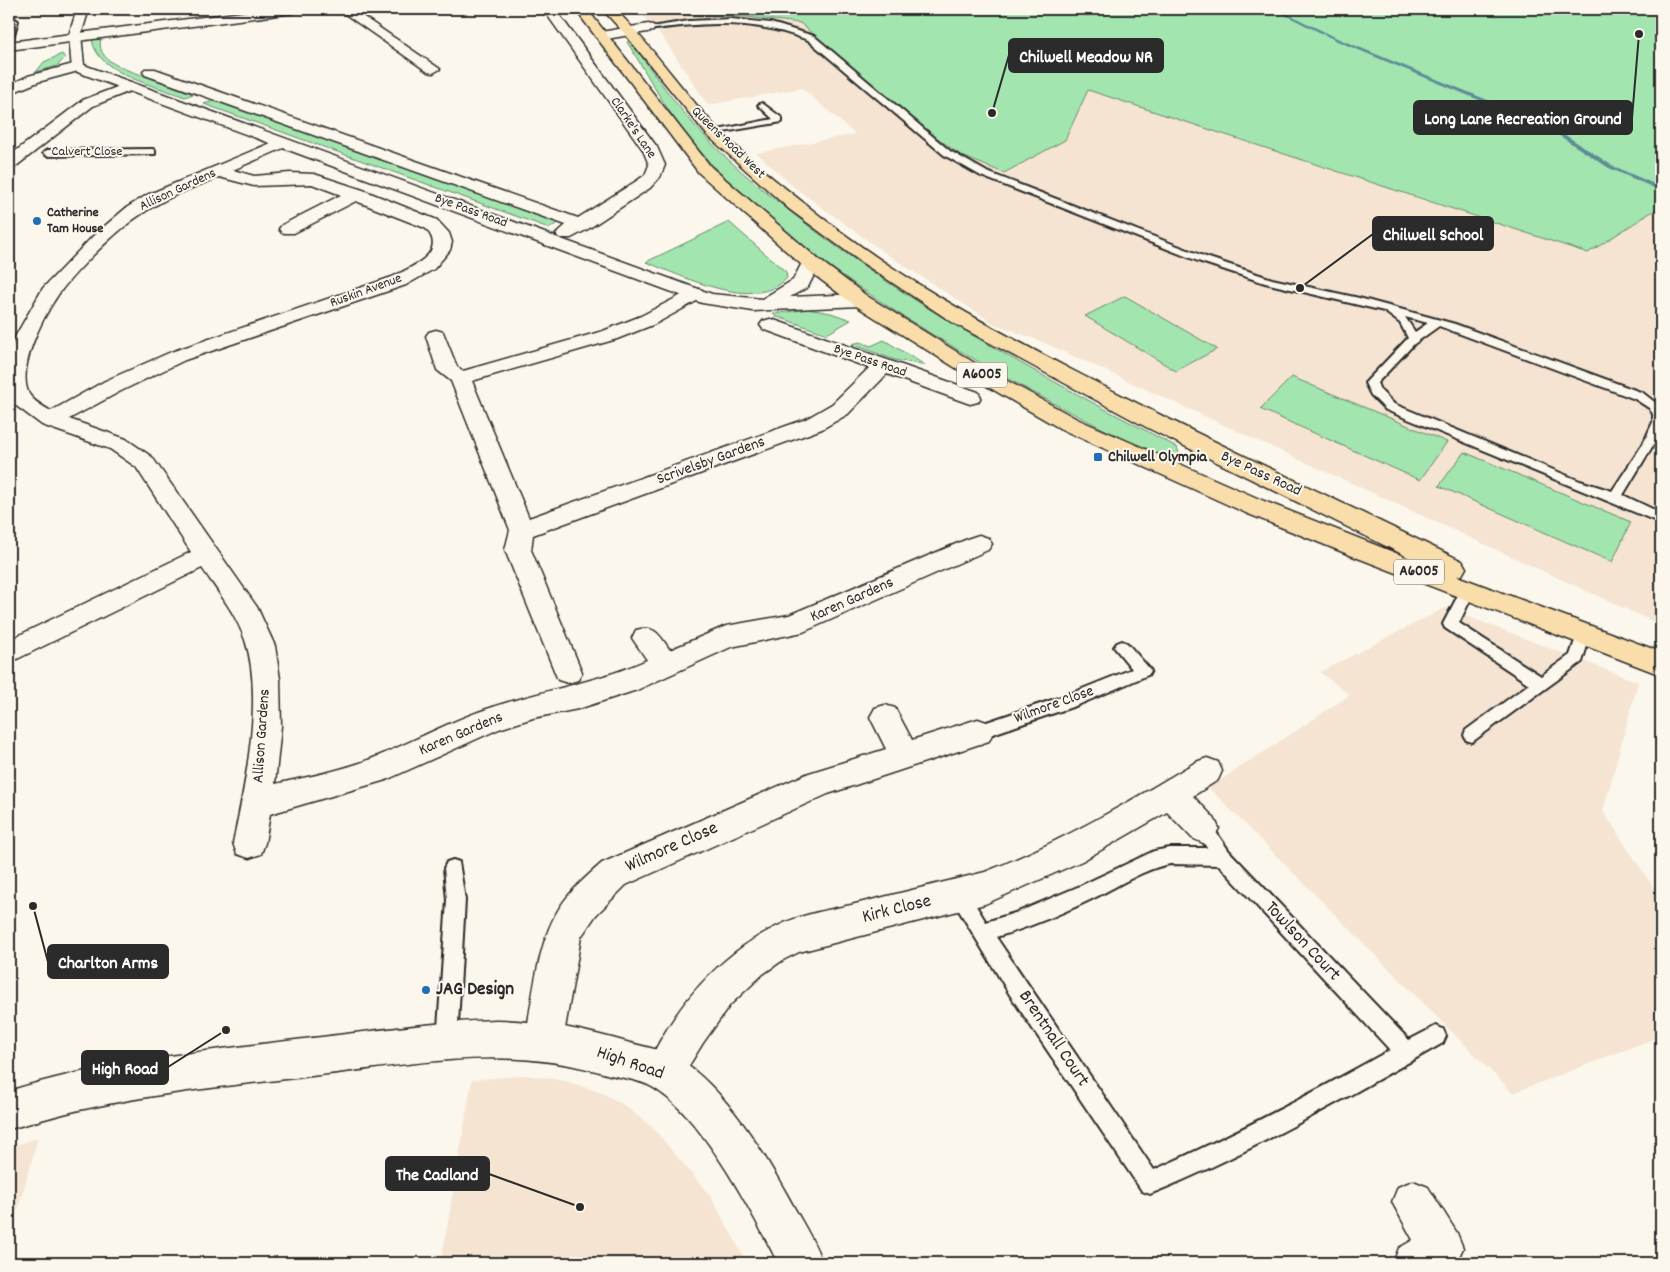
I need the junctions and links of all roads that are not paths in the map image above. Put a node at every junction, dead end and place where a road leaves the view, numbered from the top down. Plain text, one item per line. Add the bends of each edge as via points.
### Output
1 (83, 9) edge
2 (293, 9) edge
3 (344, 9) edge
4 (549, 9) edge
5 (581, 9) edge
6 (608, 9) edge
7 (228, 12) edge
8 (15, 21) dead end
9 (648, 28) joint
10 (630, 30) junction
11 (75, 35) junction
12 (601, 36) junction
13 (9, 38) edge
14 (9, 46) edge
15 (448, 65) dead end
16 (77, 67) junction
17 (179, 70) dead end
18 (130, 86) junction
19 (9, 90) edge
20 (210, 94) junction
21 (762, 105) dead end
22 (180, 106) junction
23 (712, 132) junction
24 (283, 143) junction
25 (152, 152) dead end
26 (23, 153) junction
27 (47, 153) joint
28 (9, 164) edge
29 (218, 171) junction
30 (357, 194) junction
31 (582, 225) junction
32 (288, 229) dead end
33 (553, 241) junction
34 (868, 258) joint
35 (811, 263) junction
36 (695, 294) junction
37 (860, 300) junction
38 (1359, 301) junction
39 (764, 304) junction
40 (1438, 322) junction
41 (770, 326) dead end
42 (436, 336) dead end
43 (1413, 338) junction
44 (884, 366) junction
45 (460, 378) junction
46 (970, 397) dead end
47 (50, 420) junction
48 (1615, 497) junction
49 (1661, 518) edge
50 (522, 530) junction
51 (979, 544) dead end
52 (207, 555) junction
53 (1468, 590) junction
54 (1584, 633) junction
55 (646, 638) dead end
56 (1122, 647) dead end
57 (9, 652) edge
58 (665, 664) junction
59 (1661, 664) edge
60 (568, 672) dead end
61 (1541, 684) junction
62 (885, 717) dead end
63 (978, 732) joint
64 (1472, 736) dead end
65 (905, 756) junction
66 (1207, 771) dead end
67 (1170, 794) junction
68 (257, 803) junction
69 (1203, 828) joint
70 (249, 843) dead end
71 (1223, 858) junction
72 (453, 868) dead end
73 (958, 894) junction
74 (983, 932) junction
75 (1436, 1036) dead end
76 (544, 1040) junction
77 (447, 1042) junction
78 (1407, 1053) junction
79 (664, 1072) junction
80 (9, 1110) edge
81 (1413, 1202) dead end
82 (801, 1263) edge
83 (1414, 1263) edge

1 - 11 street
2 - 7 street
3 - 15 street via 426,71
4 - 31 street, Clarke's Lane via 656,159 656,171 652,177
5 - 12 main road, Queens Road West / A6005
6 - 10 main road, Queens Road West / A6005
7 - 11 street
8 - 13 lane
9 - 10 street
9 - 38 lane via 708,20 790,29 811,38 947,153 984,174 1202,259 1269,281
10 - 12 street
10 - 23 main road, Queens Road West / A6005
11 - 14 street
11 - 16 street
12 - 35 main road, Queens Road West / A6005 via 705,170
16 - 18 street, Bye Pass Road
16 - 19 street via 33,79
17 - 20 street, Bye Pass Road via 156,74
18 - 22 street, Bye Pass Road
18 - 26 street, Calvert Close via 88,103
20 - 22 street
20 - 31 street, Bye Pass Road
21 - 23 lane via 779,120
22 - 24 street, Bye Pass Road
23 - 34 main road, Queens Road West / A6005 via 795,205
24 - 29 street, Allison Gardens
24 - 33 street, Bye Pass Road
25 - 27 lane, Calvert Close
26 - 27 street, Calvert Close
26 - 28 street, Calvert Close
29 - 30 street, Ruskin Avenue via 254,182 314,179
29 - 47 street, Allison Gardens via 132,212 93,246 50,292 25,337 15,369 19,397
30 - 32 street
30 - 47 street, Ruskin Avenue via 440,230 444,237 439,253 422,268 399,280 178,356
31 - 33 street, Clarke's Lane
33 - 36 street, Bye Pass Road
34 - 54 main road, Bye Pass Road / A6005 via 962,320 1154,422
35 - 37 main road, Bye Pass Road / A6005
35 - 39 street, Bye Pass Road via 801,283
36 - 39 street, Bye Pass Road via 722,302
36 - 45 street via 633,327
37 - 39 street, Bye Pass Road
37 - 53 main road, Bye Pass Road / A6005 via 966,366 1069,424 1254,507
38 - 40 lane
38 - 43 lane via 1388,311 1404,321
40 - 43 lane
40 - 48 lane via 1620,387 1652,404 1660,419 1654,435
41 - 44 street, Bye Pass Road
42 - 45 street via 448,370
43 - 48 lane via 1371,383 1390,407 1574,484
44 - 46 street, Bye Pass Road
44 - 50 street, Scrivelsby Gardens via 840,409 814,424
45 - 50 street
47 - 52 street, Allison Gardens via 106,438 144,462
48 - 49 lane
50 - 60 street via 518,550
51 - 58 street, Karen Gardens via 794,626 726,636
52 - 57 street
52 - 68 street, Allison Gardens via 247,614 263,656 266,711
53 - 54 main road, Bye Pass Road / A6005
53 - 61 lane via 1450,624
54 - 59 main road, Bye Pass Road / A6005
54 - 61 lane via 1577,658
55 - 58 street
56 - 63 lane, Wilmore Close via 1143,671 1072,700
58 - 68 street, Karen Gardens via 627,682 490,720 375,771
61 - 64 lane
62 - 65 street
63 - 65 street, Wilmore Close
65 - 76 street, Wilmore Close via 820,783 614,874 568,922
66 - 67 street, Kirk Close
67 - 69 street
67 - 73 street, Kirk Close via 1032,869 985,888
68 - 70 street, Allison Gardens
69 - 71 lane, Towlson Court
71 - 74 lane via 1170,856 1154,859 1087,892 1019,921
71 - 78 lane, Towlson Court
72 - 77 lane via 456,900
73 - 74 lane, Brentnall Court
73 - 79 street, Kirk Close via 794,936 761,953 723,984 706,1004
74 - 78 lane, Brentnall Court via 1017,988 1150,1183 1232,1147
75 - 78 lane
76 - 77 street, High Road via 517,1038
76 - 79 street, High Road
77 - 80 street, High Road via 216,1068 98,1087
79 - 82 street, High Road via 726,1136 774,1210
81 - 83 street via 1442,1248

